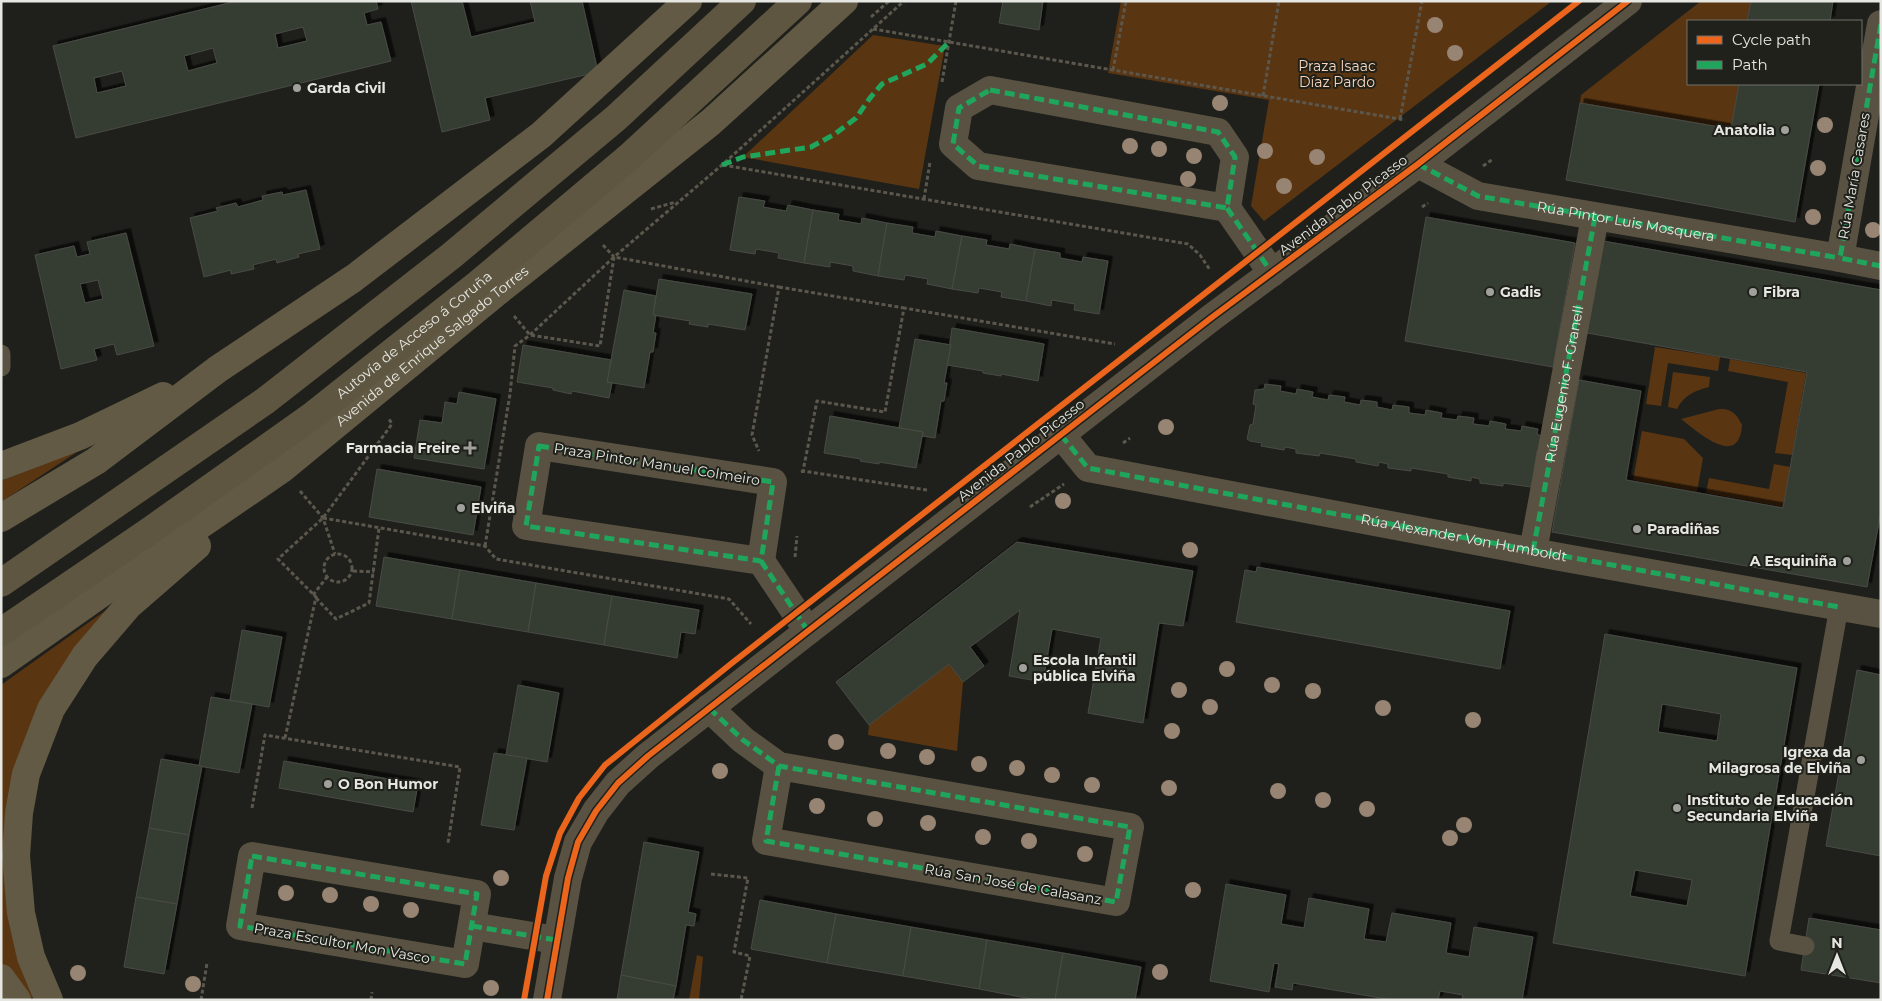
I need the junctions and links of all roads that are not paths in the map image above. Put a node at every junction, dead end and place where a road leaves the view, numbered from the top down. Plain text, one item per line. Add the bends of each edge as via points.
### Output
1 (688, 1) edge
2 (742, 1) edge
3 (798, 1) edge
4 (844, 1) edge
5 (1628, 1) edge
6 (1881, 24) edge
7 (1418, 164) junction
8 (1227, 208) junction
9 (1595, 217) junction
10 (1840, 258) junction
11 (1881, 266) edge
12 (1272, 273) junction
13 (1, 354) edge
14 (1, 367) edge
15 (218, 369) junction
16 (1061, 436) junction
17 (1, 466) edge
18 (288, 477) junction
19 (1, 518) edge
20 (1533, 551) junction
21 (761, 561) junction
22 (1, 583) edge
23 (1839, 607) junction
24 (1881, 614) edge
25 (808, 631) junction
26 (1, 632) edge
27 (1, 664) edge
28 (709, 708) junction
29 (779, 766) junction
30 (472, 926) junction
31 (556, 940) junction
32 (1805, 946) dead end
33 (1, 978) edge
34 (17, 1000) edge
35 (49, 1000) edge
36 (547, 1000) edge

1 - 15 main road via 541,135 354,278
2 - 22 highway via 616,118 451,256 266,401
3 - 26 highway, Autovía de Acceso á Coruña via 629,158 312,416
4 - 18 main road, Avenida de Enrique Salgado Torres via 710,122 496,293
5 - 7 street, Avenida Pablo Picasso
6 - 10 street, Rúa María Casares
7 - 9 street, Rúa Pintor Luis Mosquera via 1478,196
7 - 12 street, Avenida Pablo Picasso
8 - 8 street via 1234,157 1218,132 990,90 960,108 953,144 978,166
8 - 12 street
9 - 10 street, Rúa Pintor Luis Mosquera
9 - 20 street, Rúa Eugenio F. Granell
10 - 11 street, Rúa María Casares
12 - 16 street, Avenida Pablo Picasso
13 - 14 lane
15 - 17 main road via 80,436
15 - 19 main road via 96,461
16 - 20 street, Rúa Alexander Von Humboldt via 1088,468
16 - 25 street, Avenida Pablo Picasso
18 - 27 main road, Avenida de Enrique Salgado Torres via 133,570
18 - 35 main road via 220,527 128,606 85,656 51,709 26,774 16,856 21,913 30,957
20 - 23 street, Rúa Alexander Von Humboldt
21 - 21 street, Praza Pintor Manuel Colmeiro via 526,526 539,446 773,482
21 - 25 street
23 - 24 street, Rúa Alexander Von Humboldt
23 - 32 lane via 1779,941
25 - 28 street, Avenida Pablo Picasso
28 - 29 street, Rúa San José de Calasanz via 743,740
28 - 31 street, Avenida Pablo Picasso via 624,777 596,811 578,842
29 - 29 street, Rúa San José de Calasanz via 766,841 1116,902 1130,827
30 - 30 street, Praza Escultor Mon Vasco via 477,894 252,856 240,926 465,964
30 - 31 street
31 - 36 street, Avenida Pablo Picasso
33 - 34 main road

